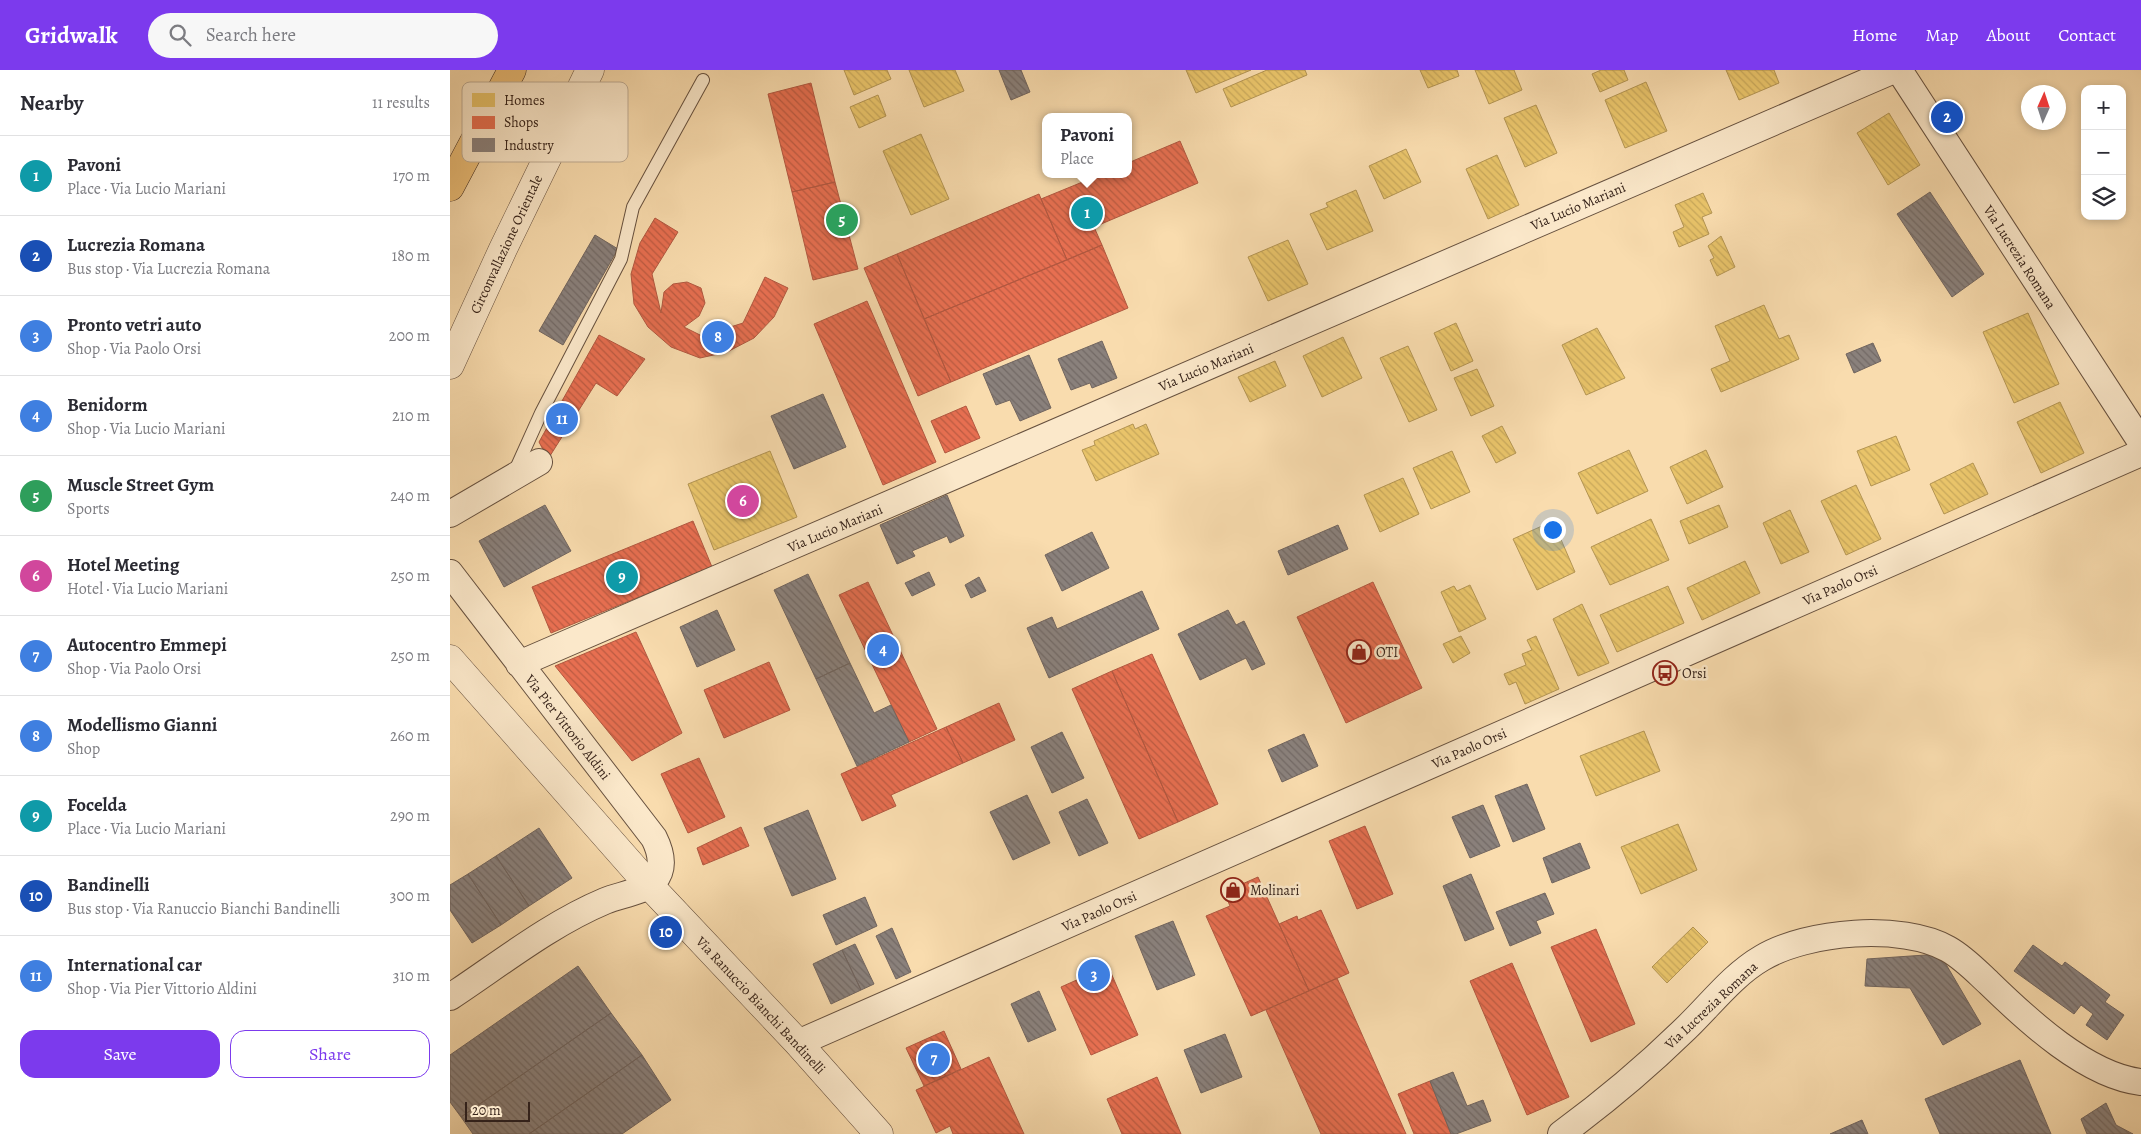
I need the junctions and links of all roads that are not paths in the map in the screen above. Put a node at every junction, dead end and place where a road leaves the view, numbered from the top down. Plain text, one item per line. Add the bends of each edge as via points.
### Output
1 (512, 70) edge
2 (590, 70) edge
3 (1894, 70) edge
4 (1900, 70) edge
5 (702, 80) dead end
6 (506, 82) edge
7 (584, 82) edge
8 (463, 162) edge
9 (545, 162) edge
10 (450, 187) edge
11 (450, 365) edge
12 (2141, 442) edge
13 (2141, 453) edge
14 (538, 462) dead end
15 (512, 477) junction
16 (450, 514) edge
17 (450, 573) edge
18 (450, 659) edge
19 (519, 664) junction
20 (649, 885) junction
21 (450, 997) edge
22 (798, 1043) junction
23 (2141, 1082) edge
24 (879, 1134) edge
25 (1560, 1134) edge

1 - 6 highway
2 - 7 street, Circonvallazione Orientale
3 - 19 street, Via Lucio Mariani
4 - 12 street, Via Lucrezia Romana
5 - 15 lane via 633,207 621,259 540,413
8 - 10 highway
9 - 11 street, Circonvallazione Orientale
13 - 22 street, Via Paolo Orsi
14 - 15 street
15 - 16 street
17 - 19 street, Via Pier Vittorio Aldini
18 - 20 street, Via Ranuccio Bianchi Bandinelli
19 - 20 street, Via Pier Vittorio Aldini via 654,838 661,860 657,876
20 - 21 street via 577,914
20 - 22 street, Via Ranuccio Bianchi Bandinelli
22 - 24 street, Via Ranuccio Bianchi Bandinelli
23 - 25 street, Via Lucrezia Romana via 2109,1074 2070,1051 1948,948 1914,938 1863,934 1796,944 1760,959 1744,970 1632,1078

